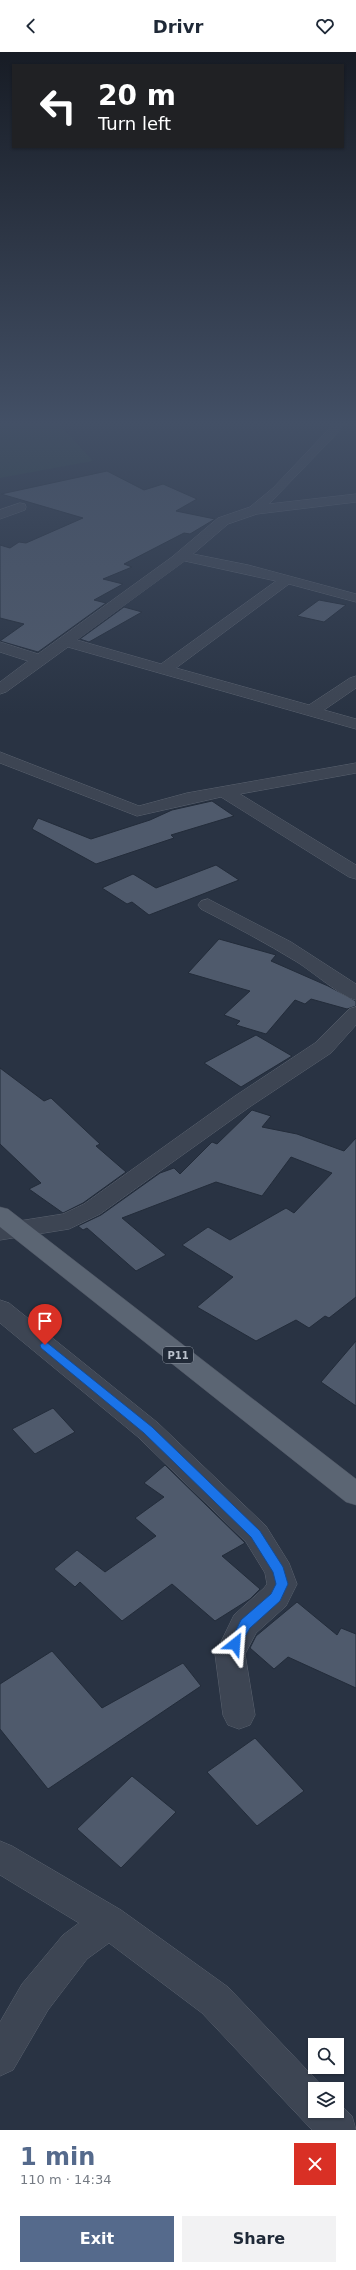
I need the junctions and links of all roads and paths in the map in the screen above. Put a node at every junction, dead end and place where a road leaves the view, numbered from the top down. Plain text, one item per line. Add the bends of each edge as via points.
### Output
1 (223, 521) edge
2 (182, 556) junction
3 (287, 579) junction
4 (356, 598) edge
5 (65, 641) junction
6 (0, 647) edge
7 (39, 660) junction
8 (164, 669) junction
9 (356, 681) edge
10 (0, 689) edge
11 (311, 711) junction
12 (356, 724) edge
13 (0, 758) edge
14 (356, 768) edge
15 (225, 792) junction
16 (356, 873) edge
17 (208, 905) dead end
18 (356, 994) edge
19 (356, 1013) edge
20 (0, 1215) edge
21 (10, 1231) edge
22 (0, 1309) edge
23 (356, 1494) edge
24 (239, 1715) dead end
25 (0, 1857) edge
26 (110, 1922) junction
27 (0, 2057) edge
28 (308, 2099) edge
29 (327, 2118) edge
30 (338, 2130) edge

1 - 2 street
2 - 3 street
2 - 5 street
3 - 4 street
3 - 8 street
5 - 7 street
5 - 8 street
6 - 7 street
7 - 10 street
8 - 11 street
9 - 11 street
11 - 12 street
13 - 15 street via 137,811 150,810 186,798
14 - 15 street
15 - 16 street
17 - 18 street via 279,942
19 - 21 street via 323,1048 243,1101 92,1209 69,1221
20 - 21 main road, P11
21 - 23 main road, P11
22 - 24 street via 148,1430 256,1534 279,1571 282,1584 275,1597 245,1624 230,1654
25 - 26 street
26 - 27 street via 75,1947 35,1997
26 - 28 street via 215,2000
29 - 30 street

